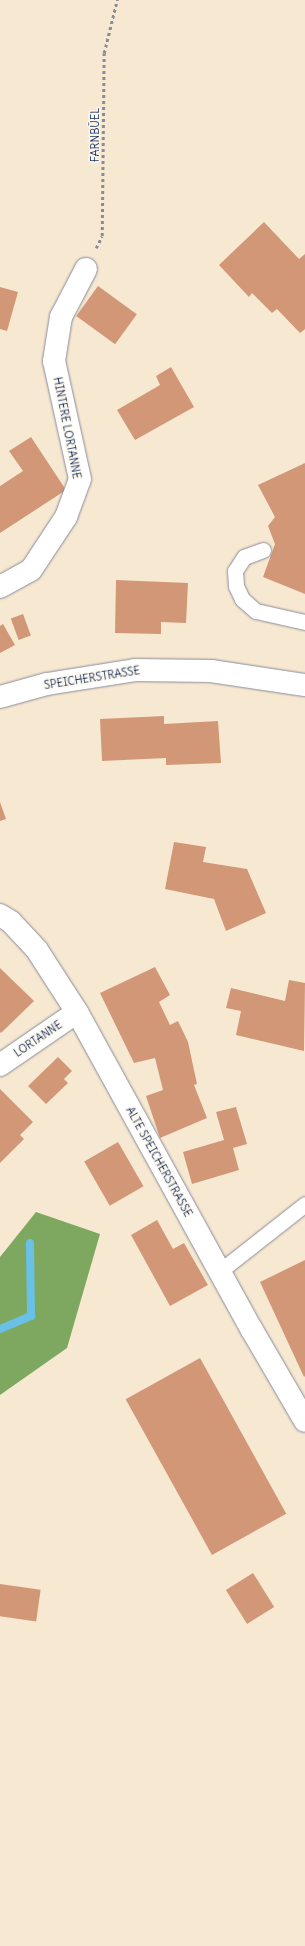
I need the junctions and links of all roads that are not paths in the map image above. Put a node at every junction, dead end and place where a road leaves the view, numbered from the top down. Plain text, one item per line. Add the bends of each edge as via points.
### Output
1 (86, 269) road end
2 (262, 550) dead end
3 (0, 587) edge
4 (305, 622) edge
5 (305, 686) edge
6 (0, 697) edge
7 (0, 915) edge
8 (77, 1012) junction
9 (0, 1065) edge
10 (305, 1204) edge
11 (220, 1271) junction
12 (305, 1421) edge

1 - 3 street, HINTERE LORTANNE via 61,317 54,361 80,479 66,517 31,570
2 - 4 lane via 244,557 235,571 236,586 242,599 256,611
5 - 6 street, SPEICHERSTRASSE via 211,671 135,670 47,684
7 - 8 street, ALTE SPEICHERSTRASSE via 11,922 37,950
8 - 9 street, LORTANNE
8 - 11 street, ALTE SPEICHERSTRASSE
10 - 11 lane
11 - 12 street, ALTE SPEICHERSTRASSE

